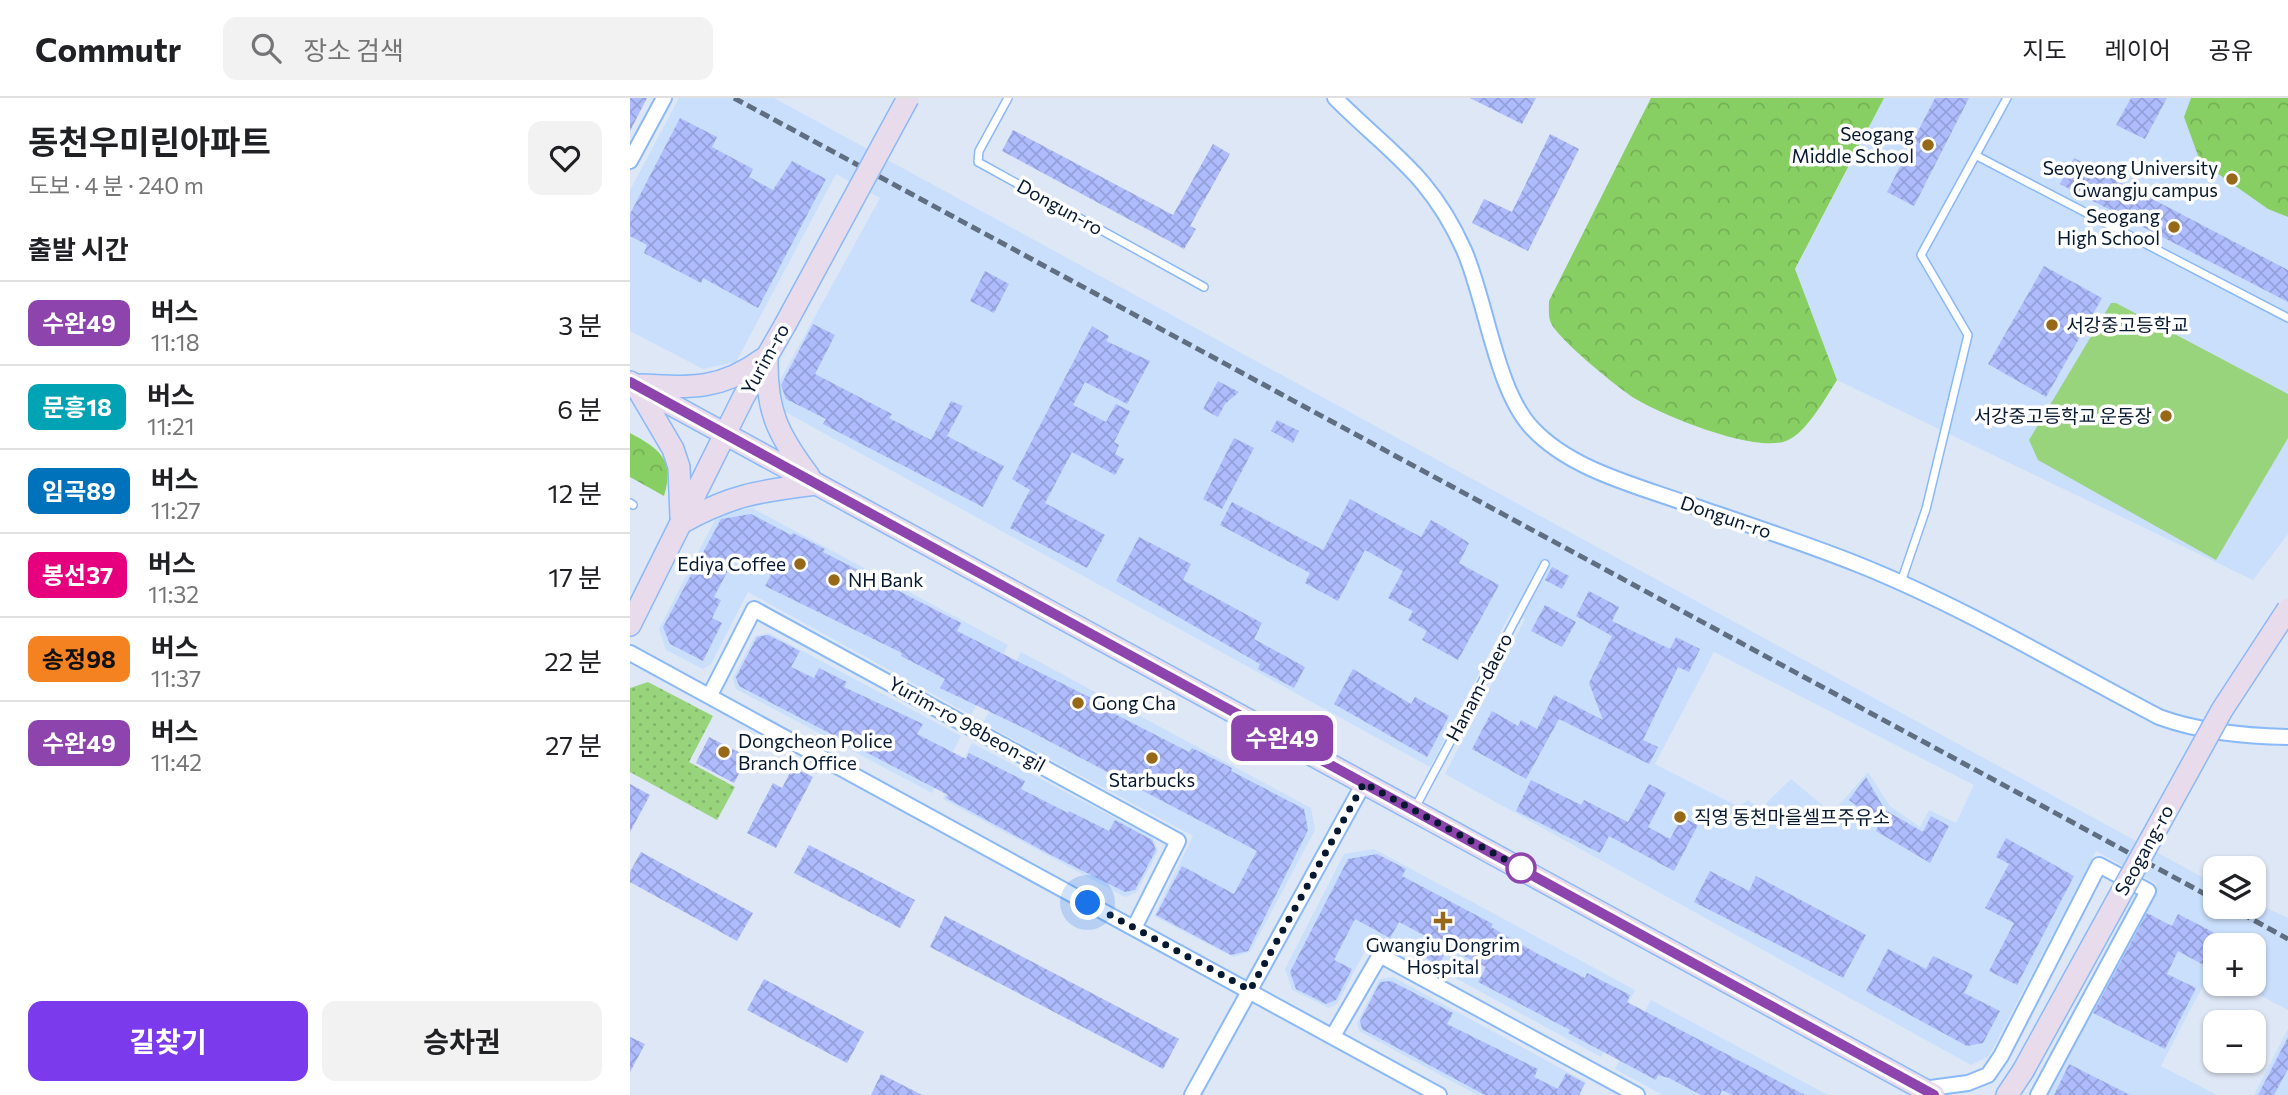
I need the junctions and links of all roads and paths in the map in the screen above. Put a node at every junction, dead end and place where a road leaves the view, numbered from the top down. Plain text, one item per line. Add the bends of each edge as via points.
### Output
1 (664, 98) edge
2 (908, 98) edge
3 (1008, 98) edge
4 (1335, 98) edge
5 (2007, 98) edge
6 (1977, 156) junction
7 (630, 161) edge
8 (1204, 287) dead end
9 (2288, 318) edge
10 (767, 356) junction
11 (633, 383) edge
12 (725, 434) junction
13 (816, 484) junction
14 (681, 523) junction
15 (1545, 564) dead end
16 (1900, 583) junction
17 (2288, 610) edge
18 (630, 625) edge
19 (630, 653) edge
20 (710, 695) junction
21 (2288, 737) edge
22 (1364, 783) junction
23 (1414, 810) junction
24 (1134, 928) junction
25 (1250, 990) junction
26 (1333, 1036) junction
27 (1892, 1072) junction
28 (1928, 1092) edge
29 (1192, 1095) edge
30 (1439, 1095) edge
31 (1637, 1095) edge
32 (1902, 1095) edge
33 (2007, 1095) edge
34 (2038, 1095) edge

1 - 7 street
2 - 10 street, Yurim-ro, bridge
3 - 8 lane, Dongun-ro via 979,151 978,162
4 - 16 street, Dongun-ro via 1423,180 1446,214 1465,252 1511,394 1530,426 1556,450 1625,482
5 - 6 lane
6 - 9 lane
6 - 16 lane via 1921,256 1968,335 1926,509
10 - 11 street via 743,374 719,383 691,388
10 - 12 street, Yurim-ro
10 - 13 street via 768,395 777,427
11 - 12 street
11 - 14 street via 673,449 679,467
12 - 13 street
12 - 14 street, Yurim-ro
13 - 14 street via 739,495
13 - 22 street
14 - 18 street, Yurim-ro
15 - 23 lane, Hanam-daero
16 - 21 street, Dongun-ro via 2159,717 2188,727
17 - 33 street, Seogang-ro, bridge via 2222,710
19 - 20 street
20 - 24 street
20 - 24 street, Yurim-ro 98beon-gil via 754,609 973,727 1178,841
22 - 23 street
22 - 25 street
23 - 27 street
24 - 25 street
25 - 26 street
25 - 29 street
26 - 30 street
26 - 31 street via 1380,955
27 - 28 street
27 - 32 street
28 - 34 street via 1988,1075 2099,865 2148,891

